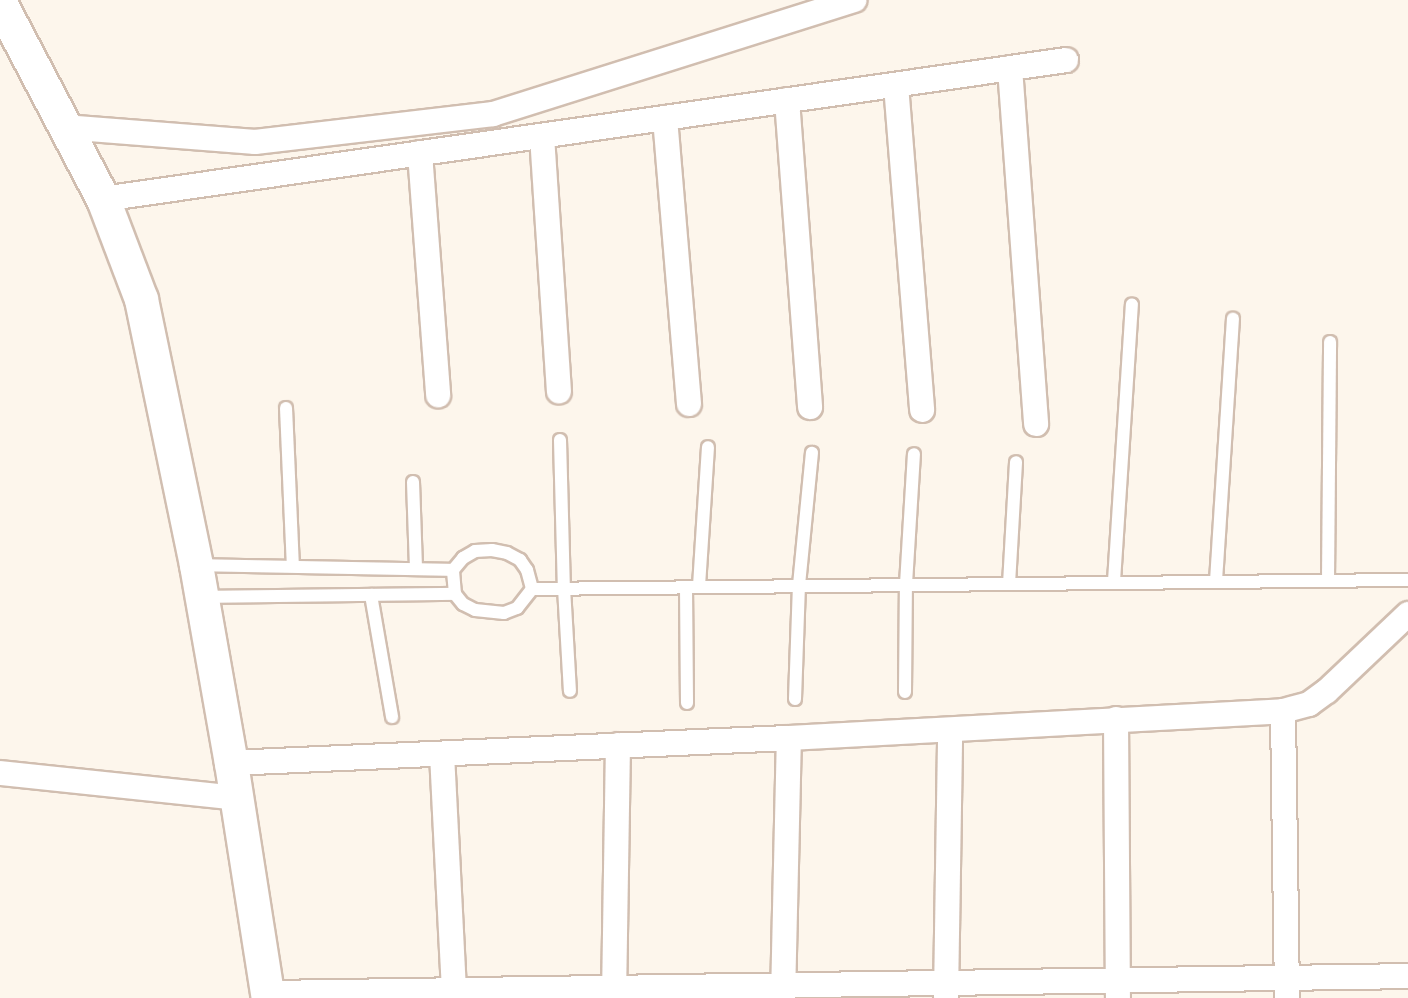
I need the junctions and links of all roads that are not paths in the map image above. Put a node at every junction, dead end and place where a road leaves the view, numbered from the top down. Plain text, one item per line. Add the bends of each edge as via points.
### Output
1 (854, 0) edge
2 (0, 3) edge
3 (1066, 60) dead end
4 (1010, 68) junction
5 (896, 85) junction
6 (787, 100) junction
7 (665, 118) junction
8 (64, 127) junction
9 (542, 136) junction
10 (420, 153) junction
11 (104, 199) junction
12 (1132, 305) dead end
13 (1233, 319) dead end
14 (1330, 342) dead end
15 (559, 391) dead end
16 (438, 395) dead end
17 (689, 404) dead end
18 (810, 407) dead end
19 (286, 408) dead end
20 (922, 410) dead end
21 (1036, 424) dead end
22 (561, 440) dead end
23 (708, 447) dead end
24 (812, 453) dead end
25 (914, 454) dead end
26 (1016, 462) dead end
27 (412, 482) dead end
28 (196, 565) junction
29 (293, 566) junction
30 (416, 568) junction
31 (453, 570) junction
32 (1328, 580) junction
33 (1408, 580) edge
34 (1114, 581) junction
35 (1216, 581) junction
36 (906, 584) junction
37 (1009, 584) junction
38 (799, 585) junction
39 (699, 586) junction
40 (686, 587) junction
41 (564, 588) junction
42 (532, 589) junction
43 (455, 594) junction
44 (371, 595) junction
45 (201, 597) junction
46 (1408, 614) edge
47 (570, 691) dead end
48 (905, 692) dead end
49 (795, 699) dead end
50 (687, 703) dead end
51 (1284, 711) junction
52 (392, 717) dead end
53 (1116, 719) junction
54 (950, 729) junction
55 (789, 738) junction
56 (618, 745) junction
57 (442, 754) junction
58 (231, 763) junction
59 (0, 774) edge
60 (237, 798) junction
61 (1408, 976) edge
62 (1287, 988) edge
63 (1118, 989) edge
64 (454, 990) junction
65 (946, 991) edge
66 (783, 992) edge
67 (615, 993) edge
68 (268, 995) edge

1 - 8 street via 493,114 255,142
2 - 8 street
3 - 4 street
4 - 5 street
4 - 21 street
5 - 6 street
5 - 20 street
6 - 7 street
6 - 18 street
7 - 9 street
7 - 17 street
8 - 11 street
9 - 10 street
9 - 15 street
10 - 11 street
10 - 16 street
11 - 28 street via 141,299
12 - 34 lane
13 - 35 lane
14 - 32 lane
19 - 29 lane
22 - 41 lane
23 - 39 lane
24 - 38 lane
25 - 36 lane
26 - 37 lane
27 - 30 lane
28 - 29 lane
28 - 45 street
29 - 30 lane
30 - 31 lane
31 - 42 lane via 475,551 507,553 520,560 527,570
31 - 43 lane
32 - 33 lane
32 - 35 lane
34 - 35 lane
34 - 37 lane
36 - 37 lane
36 - 38 lane
36 - 48 lane
38 - 39 lane
38 - 49 lane
39 - 40 lane
40 - 41 lane
40 - 50 lane
41 - 42 lane
41 - 47 lane
42 - 43 lane via 517,608 504,613 475,610
43 - 44 lane
44 - 45 lane
44 - 52 lane
45 - 58 street
46 - 51 street via 1327,692 1309,704
51 - 53 street
51 - 62 street
53 - 54 street
53 - 63 street
54 - 55 street
54 - 65 street
55 - 56 street
55 - 66 street
56 - 57 street
56 - 67 street
57 - 58 street
57 - 64 street
58 - 60 street
59 - 60 street
60 - 68 street
61 - 62 street
62 - 63 street
63 - 65 street
64 - 67 street
64 - 68 street
65 - 66 street
66 - 67 street

